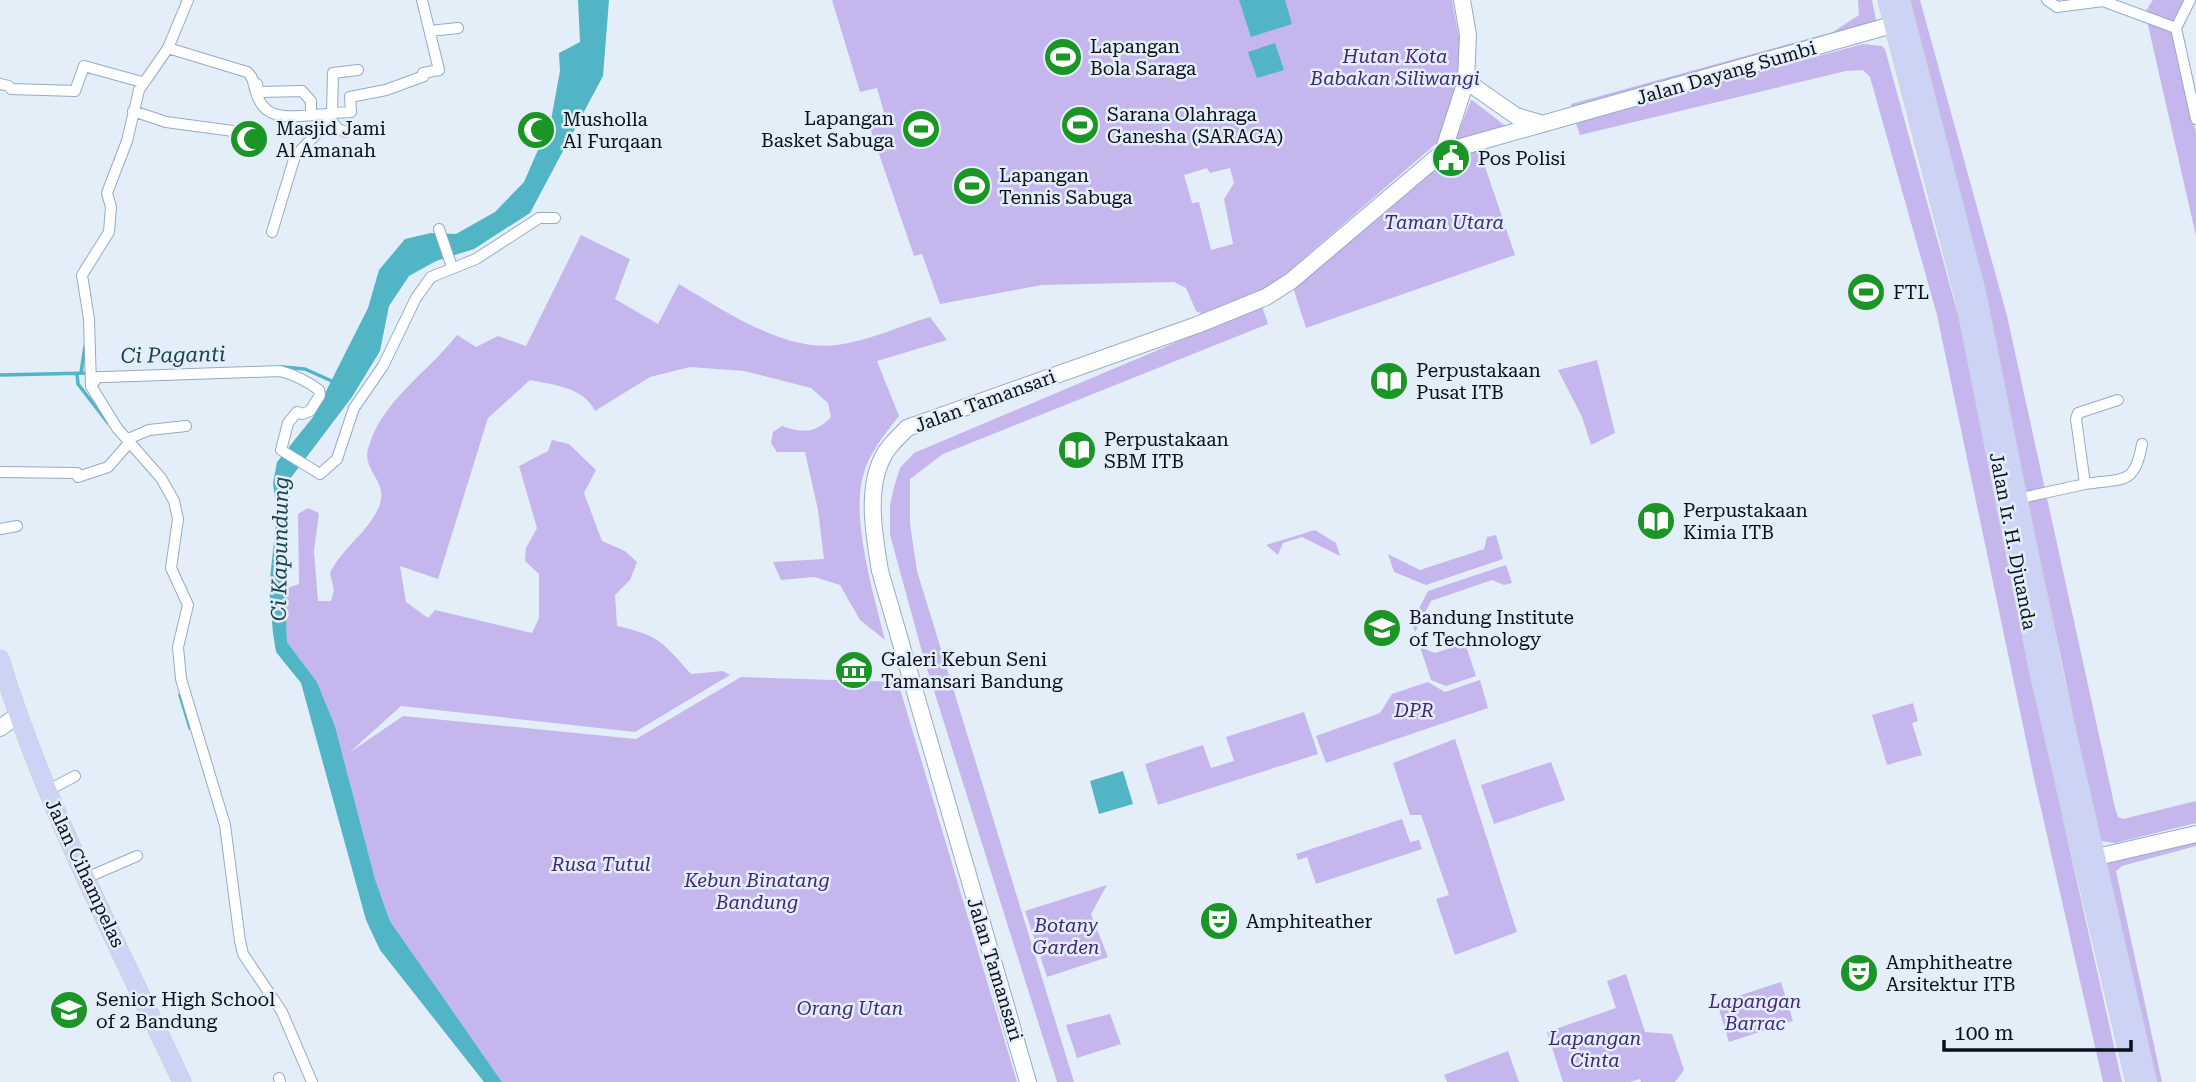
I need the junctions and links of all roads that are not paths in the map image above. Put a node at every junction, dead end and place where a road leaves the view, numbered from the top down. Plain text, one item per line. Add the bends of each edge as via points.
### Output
1 (188, 0) edge
2 (422, 0) edge
3 (1462, 0) edge
4 (1469, 0) edge
5 (1887, 0) edge
6 (1900, 0) edge
7 (2047, 0) edge
8 (2190, 0) edge
9 (2103, 1) edge
10 (1900, 22) junction
11 (458, 28) dead end
12 (2176, 28) junction
13 (430, 31) junction
14 (1468, 35) junction
15 (168, 48) junction
16 (358, 70) dead end
17 (256, 76) dead end
18 (140, 82) junction
19 (1466, 82) junction
20 (0, 84) edge
21 (133, 111) junction
22 (312, 114) junction
23 (330, 116) junction
24 (2196, 119) edge
25 (1545, 124) junction
26 (233, 131) dead end
27 (345, 132) dead end
28 (1443, 152) junction
29 (555, 218) dead end
30 (439, 230) dead end
31 (272, 232) dead end
32 (451, 263) junction
33 (1984, 355) junction
34 (90, 377) junction
35 (2118, 400) dead end
36 (1993, 402) junction
37 (186, 426) dead end
38 (128, 442) junction
39 (2142, 444) dead end
40 (0, 472) edge
41 (2085, 484) junction
42 (2018, 499) junction
43 (17, 526) dead end
44 (0, 529) edge
45 (0, 659) edge
46 (2046, 673) junction
47 (17, 716) junction
48 (0, 728) edge
49 (75, 776) dead end
50 (47, 791) junction
51 (2196, 834) edge
52 (137, 856) dead end
53 (2088, 859) junction
54 (86, 877) junction
55 (310, 1081) edge
56 (182, 1082) edge
57 (1028, 1082) edge
58 (2135, 1082) edge
59 (2148, 1082) edge

1 - 15 street
2 - 13 street
3 - 14 main road
4 - 14 main road
5 - 10 main road, Jalan Ir. H. Djuanda
6 - 10 main road, Jalan Ir. H. Djuanda
7 - 9 street via 2057,7
8 - 12 street
9 - 12 street
10 - 25 main road, Jalan Dayang Sumbi
10 - 33 main road, Jalan Ir. H. Djuanda via 1928,155
10 - 33 main road, Jalan Ir. H. Djuanda via 1955,203
11 - 13 street
12 - 24 street
13 - 23 street via 439,70 423,73 409,83 350,97 351,112
14 - 19 main road
15 - 18 street
15 - 22 street via 252,75 260,105 272,115
16 - 23 street via 333,72
17 - 22 street via 261,92 303,91 311,101
18 - 20 street via 84,66 75,91 11,89
18 - 21 street
19 - 25 main road via 1516,116
19 - 28 main road
21 - 26 street via 166,122
21 - 34 street via 107,192 111,206 108,232 82,275
22 - 23 street
23 - 27 street
23 - 31 street via 295,156
25 - 28 main road, Jalan Dayang Sumbi
28 - 57 main road, Jalan Tamansari via 1274,293 907,428 886,450 877,471 873,522 880,571
29 - 32 street via 539,218 476,258
30 - 32 street
32 - 34 street via 431,277 416,298 395,346 354,408 337,459 320,474 282,452 288,423 297,412 310,411 319,390 280,367
33 - 36 main road, Jalan Ir. H. Djuanda
34 - 38 street via 104,411
35 - 41 street via 2078,412
36 - 42 main road, Jalan Ir. H. Djuanda
36 - 46 main road, Jalan Ir. H. Djuanda
37 - 38 street via 149,430
38 - 40 street via 108,467 78,477 77,473 42,470
38 - 55 street via 161,478 174,501 178,519 171,568 188,605 178,647 181,679 225,825 243,954 282,1012
39 - 41 street via 2138,468 2129,476
41 - 42 street
42 - 46 main road, Jalan Ir. H. Djuanda
43 - 44 street
45 - 47 main road, Jalan Cihampelas
46 - 53 main road, Jalan Ir. H. Djuanda
47 - 48 main road
47 - 50 main road, Jalan Cihampelas
49 - 50 street
50 - 54 main road, Jalan Cihampelas
51 - 53 main road
52 - 54 street
53 - 58 main road, Jalan Ir. H. Djuanda
53 - 59 main road, Jalan Ir. H. Djuanda
54 - 56 main road, Jalan Cihampelas

